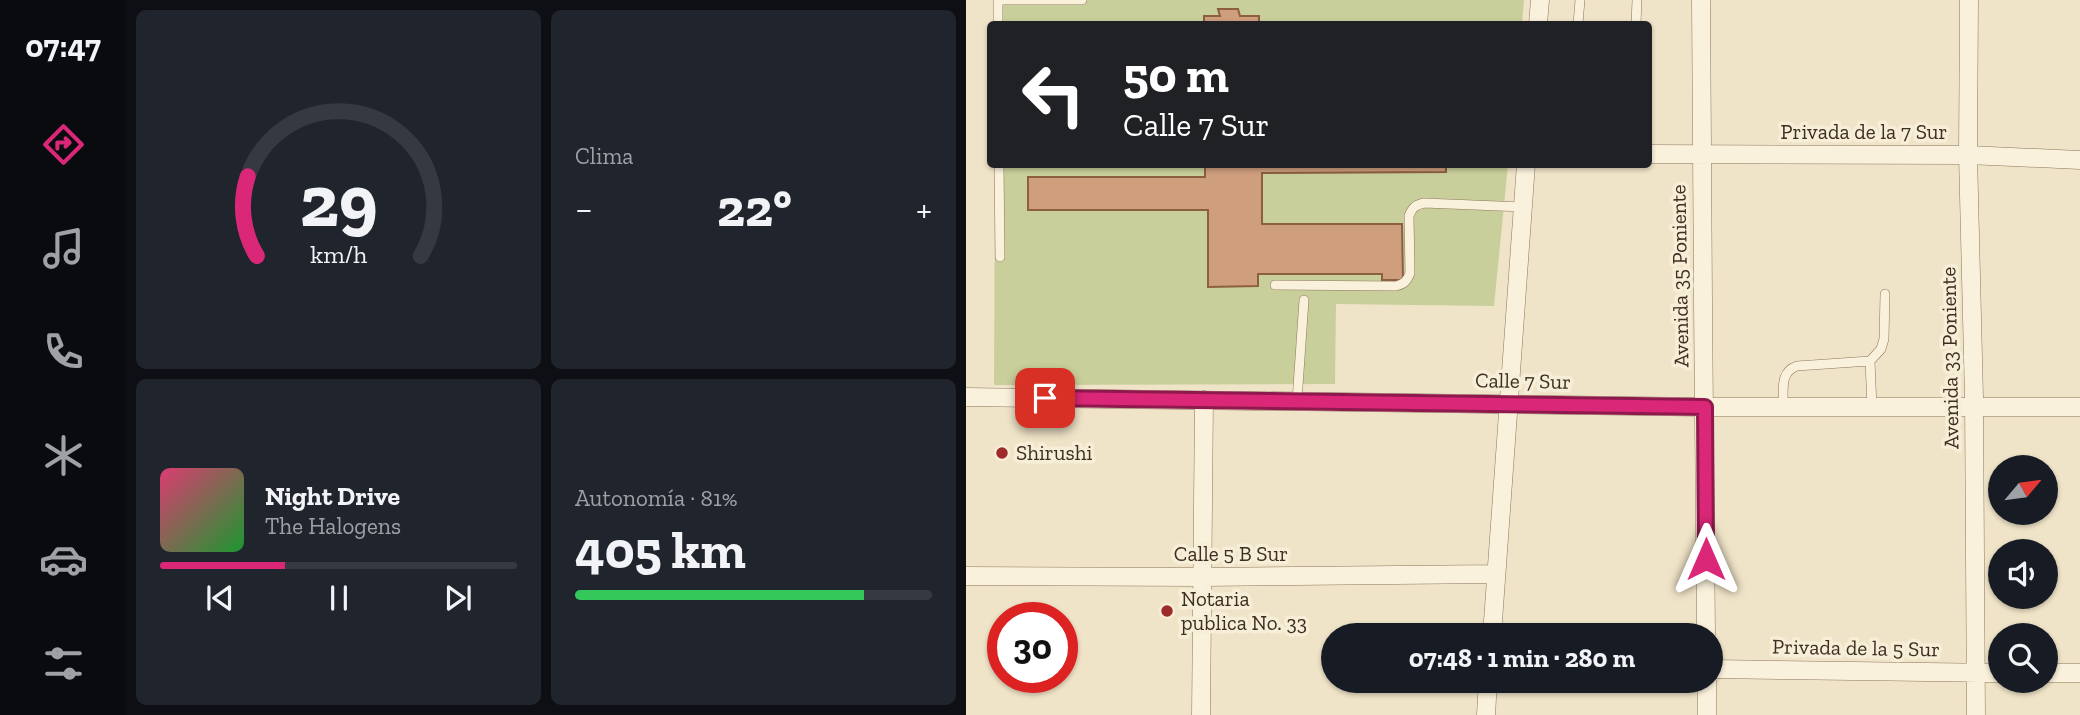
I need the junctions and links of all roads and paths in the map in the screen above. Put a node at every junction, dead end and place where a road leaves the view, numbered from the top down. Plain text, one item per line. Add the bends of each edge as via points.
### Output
1 (998, 0) edge
2 (1082, 0) edge
3 (1540, 0) edge
4 (1580, 0) edge
5 (1637, 0) edge
6 (1701, 0) edge
7 (1969, 0) edge
8 (998, 21) edge
9 (1538, 21) edge
10 (1578, 21) edge
11 (1636, 21) edge
12 (1652, 154) edge
13 (1701, 154) junction
14 (1968, 155) junction
15 (2080, 160) edge
16 (999, 168) edge
17 (1526, 168) edge
18 (1523, 207) junction
19 (1000, 257) dead end
20 (1275, 285) dead end
21 (1885, 294) dead end
22 (1304, 300) dead end
23 (1870, 361) junction
24 (966, 397) edge
25 (1204, 400) junction
26 (1297, 401) junction
27 (1508, 403) junction
28 (1705, 407) junction
29 (1783, 407) junction
30 (1872, 407) junction
31 (1974, 407) junction
32 (2080, 407) edge
33 (1496, 574) junction
34 (966, 576) edge
35 (1203, 577) junction
36 (1493, 623) edge
37 (1706, 623) edge
38 (1723, 669) edge
39 (1976, 673) junction
40 (1988, 673) edge
41 (2058, 673) edge
42 (2080, 673) edge
43 (1487, 693) edge
44 (1707, 693) edge
45 (1201, 715) edge
46 (1486, 715) edge
47 (1707, 715) edge
48 (1976, 715) edge

1 - 2 lane
1 - 8 lane
3 - 9 street
4 - 10 lane
5 - 11 lane
6 - 13 street, Avenida 35 Poniente
7 - 14 street, Avenida 33 Poniente
12 - 13 street, Privada de la 7 Sur
13 - 14 street, Privada de la 7 Sur
13 - 28 street, Avenida 35 Poniente
14 - 15 street, Privada de la 7 Sur
14 - 31 street, Avenida 33 Poniente
16 - 19 lane
17 - 18 street
18 - 20 lane via 1417,204 1409,216 1410,273 1408,280 1396,286
18 - 27 street
21 - 23 lane via 1884,339
22 - 26 lane
23 - 29 lane via 1791,368 1784,380
23 - 30 lane
24 - 25 street, Calle 7 Sur
25 - 26 street, Calle 7 Sur
25 - 35 street
26 - 27 street, Calle 7 Sur
27 - 28 street, Calle 7 Sur
27 - 33 street
28 - 29 street, Calle 7 Sur
28 - 37 street, Avenida 35 Poniente
29 - 30 street, Calle 7 Sur
30 - 31 street, Calle 7 Sur
31 - 32 street, Calle 7 Sur
31 - 39 street, Avenida 33 Poniente
33 - 35 street, Calle 5 B Sur
33 - 36 street
34 - 35 street, Calle 5 B Sur
35 - 45 street
38 - 39 street, Privada de la 5 Sur
39 - 40 street, Privada de la 5 Sur
39 - 48 street, Avenida 33 Poniente
41 - 42 street
43 - 46 street
44 - 47 street

